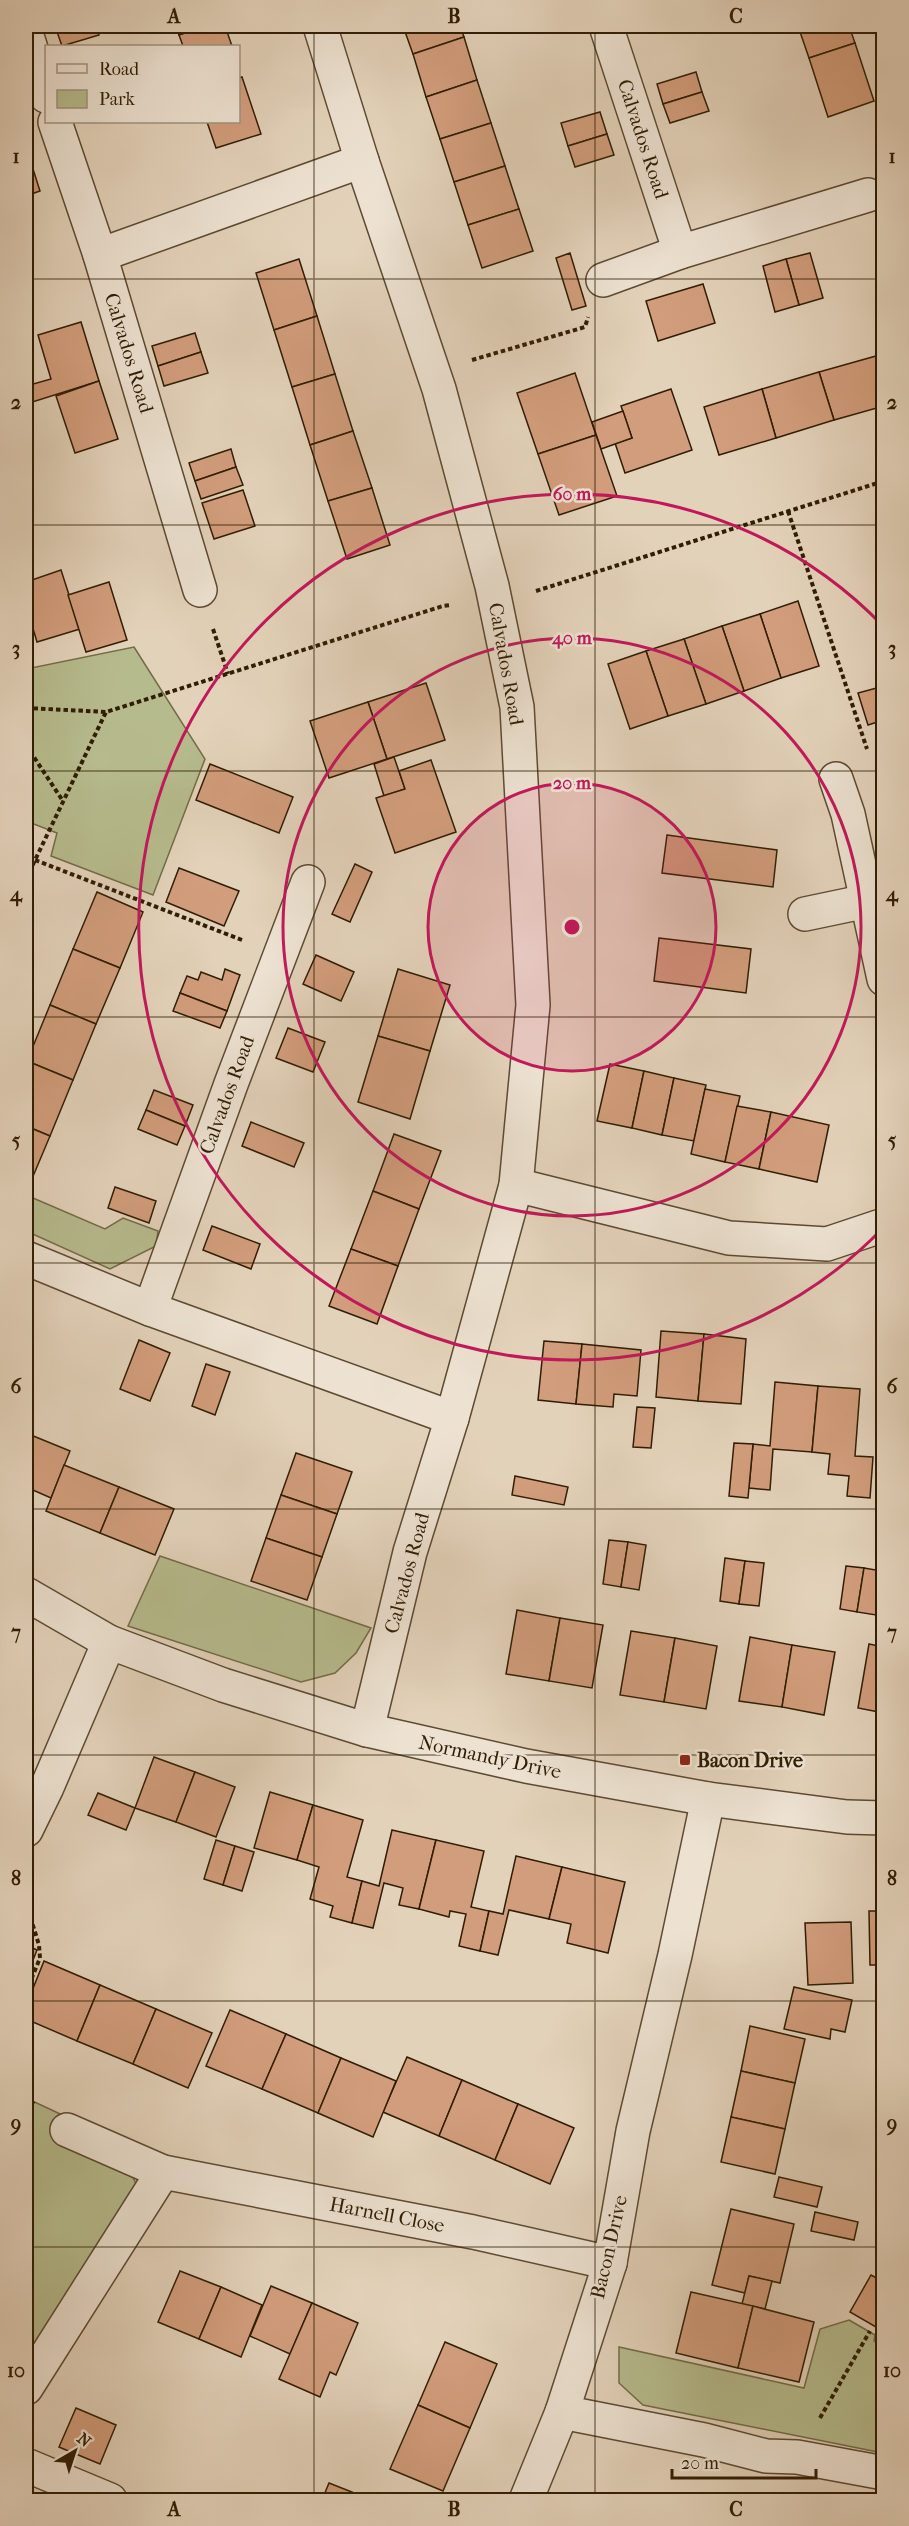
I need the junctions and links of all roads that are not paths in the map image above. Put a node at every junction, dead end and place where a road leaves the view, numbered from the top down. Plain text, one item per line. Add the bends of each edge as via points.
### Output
1 (320, 26) edge
2 (606, 26) edge
3 (26, 33) edge
4 (45, 93) edge
5 (55, 123) edge
6 (362, 161) junction
7 (868, 195) dead end
8 (680, 252) junction
9 (100, 255) junction
10 (603, 280) road end
11 (200, 590) dead end
12 (836, 779) dead end
13 (308, 882) dead end
14 (867, 901) junction
15 (804, 914) dead end
16 (884, 979) edge
17 (516, 1185) junction
18 (884, 1225) edge
19 (26, 1258) edge
20 (150, 1309) junction
21 (452, 1418) junction
22 (26, 1594) edge
23 (109, 1642) junction
24 (367, 1730) junction
25 (708, 1799) junction
26 (884, 1818) edge
27 (26, 1830) edge
28 (67, 2130) dead end
29 (163, 2172) junction
30 (610, 2263) junction
31 (26, 2388) edge
32 (562, 2412) junction
33 (26, 2465) edge
34 (884, 2473) edge
35 (110, 2500) edge
36 (526, 2500) edge

1 - 6 street, Calvados Road
2 - 8 street, Calvados Road
3 - 4 street
5 - 9 street, Calvados Road
6 - 9 street
6 - 17 street, Calvados Road via 433,372 495,604 517,707 533,1005
7 - 8 street
8 - 10 street
9 - 11 street, Calvados Road
12 - 14 street via 848,814
13 - 20 street, Calvados Road
14 - 15 street
14 - 16 street
17 - 18 street via 729,1238 827,1244
17 - 21 street, Calvados Road
19 - 20 street
20 - 21 street
21 - 24 street, Calvados Road via 410,1552
22 - 23 street, Normandy Drive
23 - 24 street, Normandy Drive via 223,1685
23 - 27 street
24 - 25 street, Normandy Drive via 526,1766
25 - 26 street, Normandy Drive
25 - 30 street, Bacon Drive via 633,2131
28 - 29 street, Harnell Close
29 - 30 street, Harnell Close via 473,2232
29 - 31 street
30 - 32 street, Bacon Drive
32 - 34 street via 766,2456 797,2457
32 - 36 street, Bacon Drive
33 - 35 street

